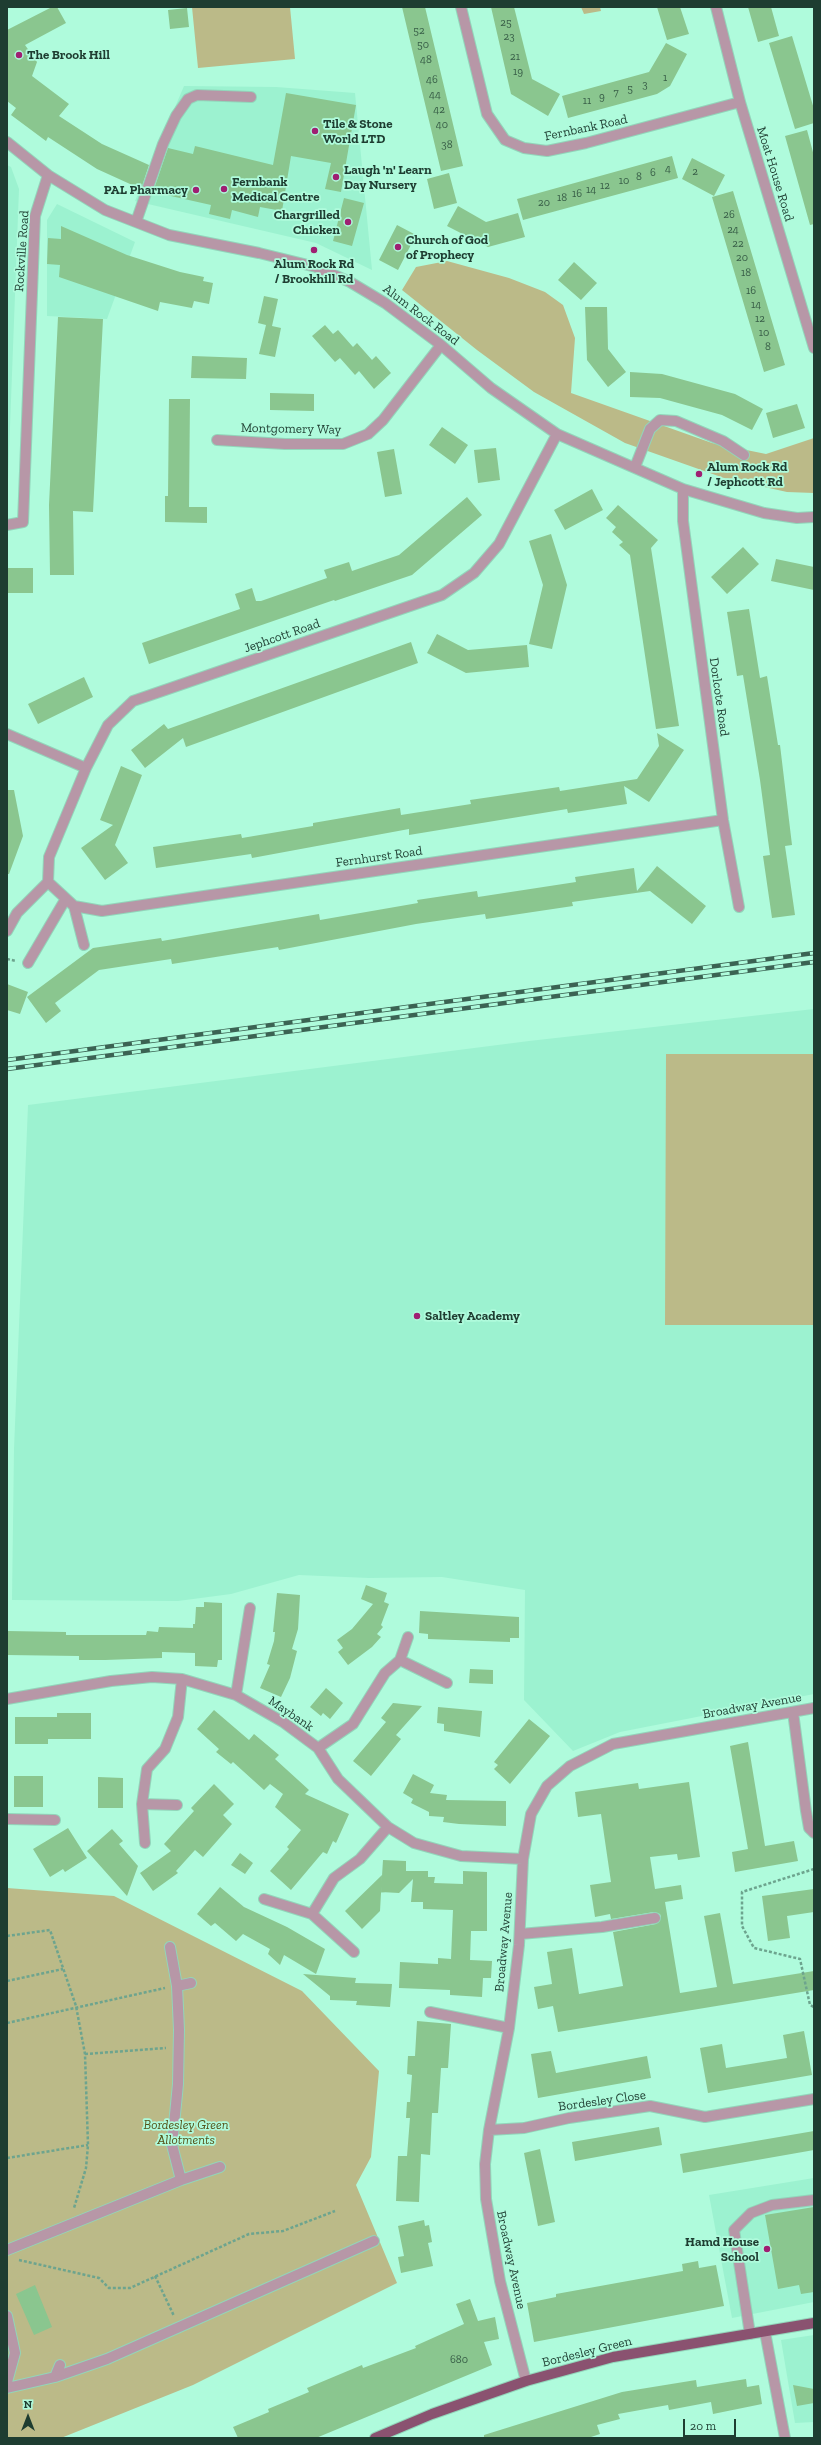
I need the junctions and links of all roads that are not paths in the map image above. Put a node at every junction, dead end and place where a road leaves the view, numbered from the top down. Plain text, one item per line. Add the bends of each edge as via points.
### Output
1 (461, 7) edge
2 (716, 7) edge
3 (251, 97) dead end
4 (740, 102) junction
5 (7, 142) edge
6 (48, 175) junction
7 (136, 222) junction
8 (441, 345) junction
9 (814, 348) edge
10 (557, 434) junction
11 (217, 440) dead end
12 (744, 455) dead end
13 (635, 467) junction
14 (684, 489) junction
15 (814, 517) edge
16 (7, 525) edge
17 (7, 734) edge
18 (86, 768) junction
19 (723, 820) junction
20 (48, 882) junction
21 (69, 903) junction
22 (739, 907) dead end
23 (7, 931) edge
24 (84, 945) dead end
25 (28, 963) dead end
26 (250, 1608) dead end
27 (408, 1637) dead end
28 (400, 1660) junction
29 (182, 1679) junction
30 (447, 1683) dead end
31 (236, 1695) junction
32 (7, 1699) edge
33 (814, 1708) edge
34 (793, 1712) junction
35 (318, 1748) junction
36 (142, 1804) junction
37 (177, 1805) dead end
38 (7, 1819) edge
39 (55, 1820) dead end
40 (388, 1827) junction
41 (814, 1833) edge
42 (145, 1843) dead end
43 (523, 1859) junction
44 (264, 1898) dead end
45 (312, 1914) junction
46 (655, 1918) dead end
47 (520, 1934) junction
48 (170, 1947) dead end
49 (354, 1952) dead end
50 (191, 1984) dead end
51 (177, 1986) junction
52 (430, 2012) dead end
53 (509, 2028) junction
54 (814, 2099) edge
55 (489, 2130) junction
56 (220, 2167) dead end
57 (181, 2180) junction
58 (814, 2200) edge
59 (374, 2241) dead end
60 (10, 2254) edge
61 (7, 2316) edge
62 (814, 2323) edge
63 (765, 2332) junction
64 (750, 2334) junction
65 (60, 2365) dead end
66 (55, 2377) junction
67 (526, 2381) junction
68 (7, 2382) edge
69 (7, 2388) edge
70 (375, 2438) edge
71 (785, 2438) edge

1 - 4 street, Fernbank Road via 487,114 505,140 524,148 546,151 586,143
2 - 4 street, Moat House Road
3 - 7 street via 197,95 188,99 162,144
4 - 9 street, Moat House Road
5 - 6 street, Alum Rock Road
6 - 7 street, Alum Rock Road via 105,210
6 - 16 street, Rockville Road via 34,216 23,522
7 - 8 street, Alum Rock Road via 169,234 316,268 350,282 385,303
8 - 10 street, Alum Rock Road via 491,388
8 - 11 street, Montgomery Way via 383,420 368,434 343,444
10 - 13 street, Alum Rock Road
10 - 18 street, Jephcott Road via 499,544 474,573 442,595 133,701 108,725
12 - 13 street via 723,441 676,421 660,420 650,429
13 - 14 street, Alum Rock Road
14 - 15 street, Alum Rock Road via 764,513 797,518
14 - 19 street, Dorlcote Road via 683,521
17 - 18 street
18 - 20 street, Jephcott Road via 49,857
19 - 21 street, Fernhurst Road via 102,911
19 - 22 street, Dorlcote Road
20 - 21 street
20 - 23 street via 17,913
21 - 24 street
21 - 25 street
26 - 31 street
27 - 28 street
28 - 30 street
28 - 35 street via 385,1673 353,1724
29 - 31 street, Maybank
29 - 32 street, Maybank via 152,1677 111,1681
29 - 36 street via 178,1717 165,1749 147,1769
31 - 35 street, Maybank via 283,1722
33 - 34 street, Broadway Avenue
34 - 41 street via 806,1812 809,1828
34 - 43 street, Broadway Avenue via 613,1744 570,1766 547,1786 531,1814
35 - 40 street, Maybank via 338,1779
36 - 37 street
36 - 42 street
38 - 39 street
40 - 43 street, Maybank via 414,1843 461,1856
40 - 45 street via 360,1859 334,1878
43 - 47 street, Broadway Avenue
44 - 45 street
45 - 49 street
46 - 47 street via 602,1927
47 - 53 street, Broadway Avenue
48 - 51 street
50 - 51 street
51 - 57 street via 178,2084 172,2145
52 - 53 street
53 - 55 street, Broadway Avenue
54 - 55 street, Bordesley Close via 705,2117 650,2106 569,2118 524,2128
55 - 67 street, Broadway Avenue via 485,2164 486,2199 500,2281
56 - 57 street
57 - 60 street
58 - 64 street via 772,2205 751,2213 734,2230
59 - 66 street via 107,2359
61 - 68 street via 15,2353
62 - 63 main road, Bordesley Green
63 - 64 main road, Bordesley Green
63 - 71 street
64 - 67 main road, Bordesley Green via 613,2357
65 - 66 street
66 - 69 street
67 - 70 main road, Bordesley Green via 432,2414

